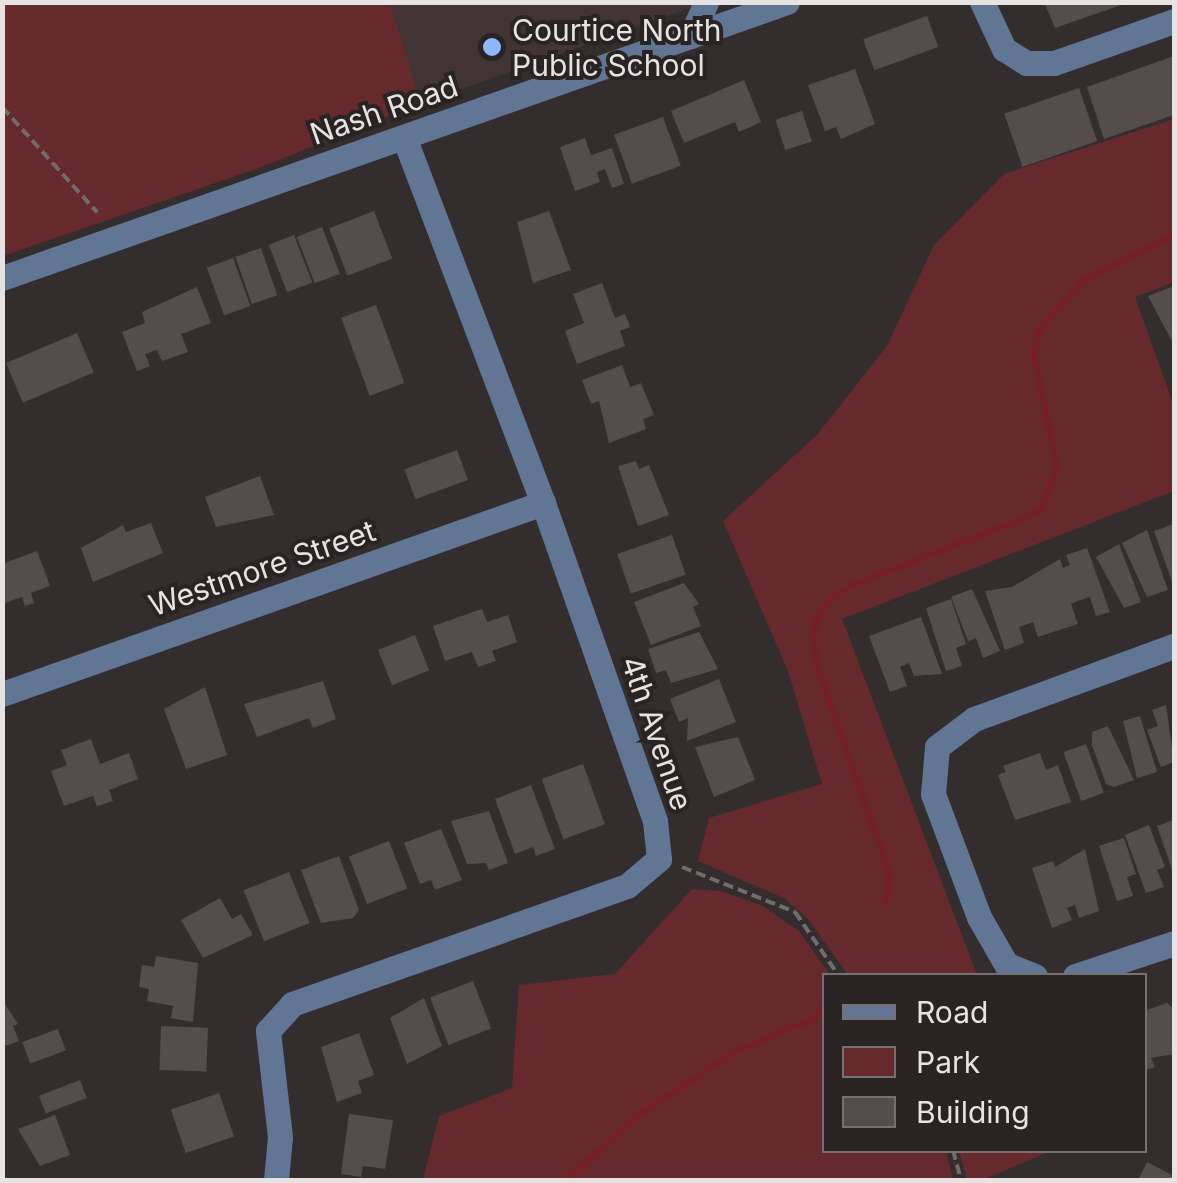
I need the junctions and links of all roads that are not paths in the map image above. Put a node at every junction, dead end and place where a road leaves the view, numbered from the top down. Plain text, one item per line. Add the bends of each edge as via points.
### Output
1 (706, 2) edge
2 (786, 2) edge
3 (982, 2) edge
4 (1174, 21) edge
5 (691, 36) junction
6 (404, 138) junction
7 (2, 278) edge
8 (543, 503) junction
9 (1174, 646) edge
10 (2, 694) edge
11 (1174, 943) edge
12 (1028, 973) edge
13 (1083, 973) edge
14 (276, 1180) edge

1 - 5 street
2 - 5 street, Nash Road
3 - 4 street via 1004,49 1026,63 1054,64
5 - 6 street, Nash Road
6 - 7 street, Nash Road
6 - 8 street, 4th Avenue
8 - 10 street, Westmore Street
8 - 14 street, 4th Avenue via 655,821 659,859 628,886 292,1004 268,1032 280,1137
9 - 12 street via 974,719 937,747 934,794 979,916 1006,964
11 - 13 street

